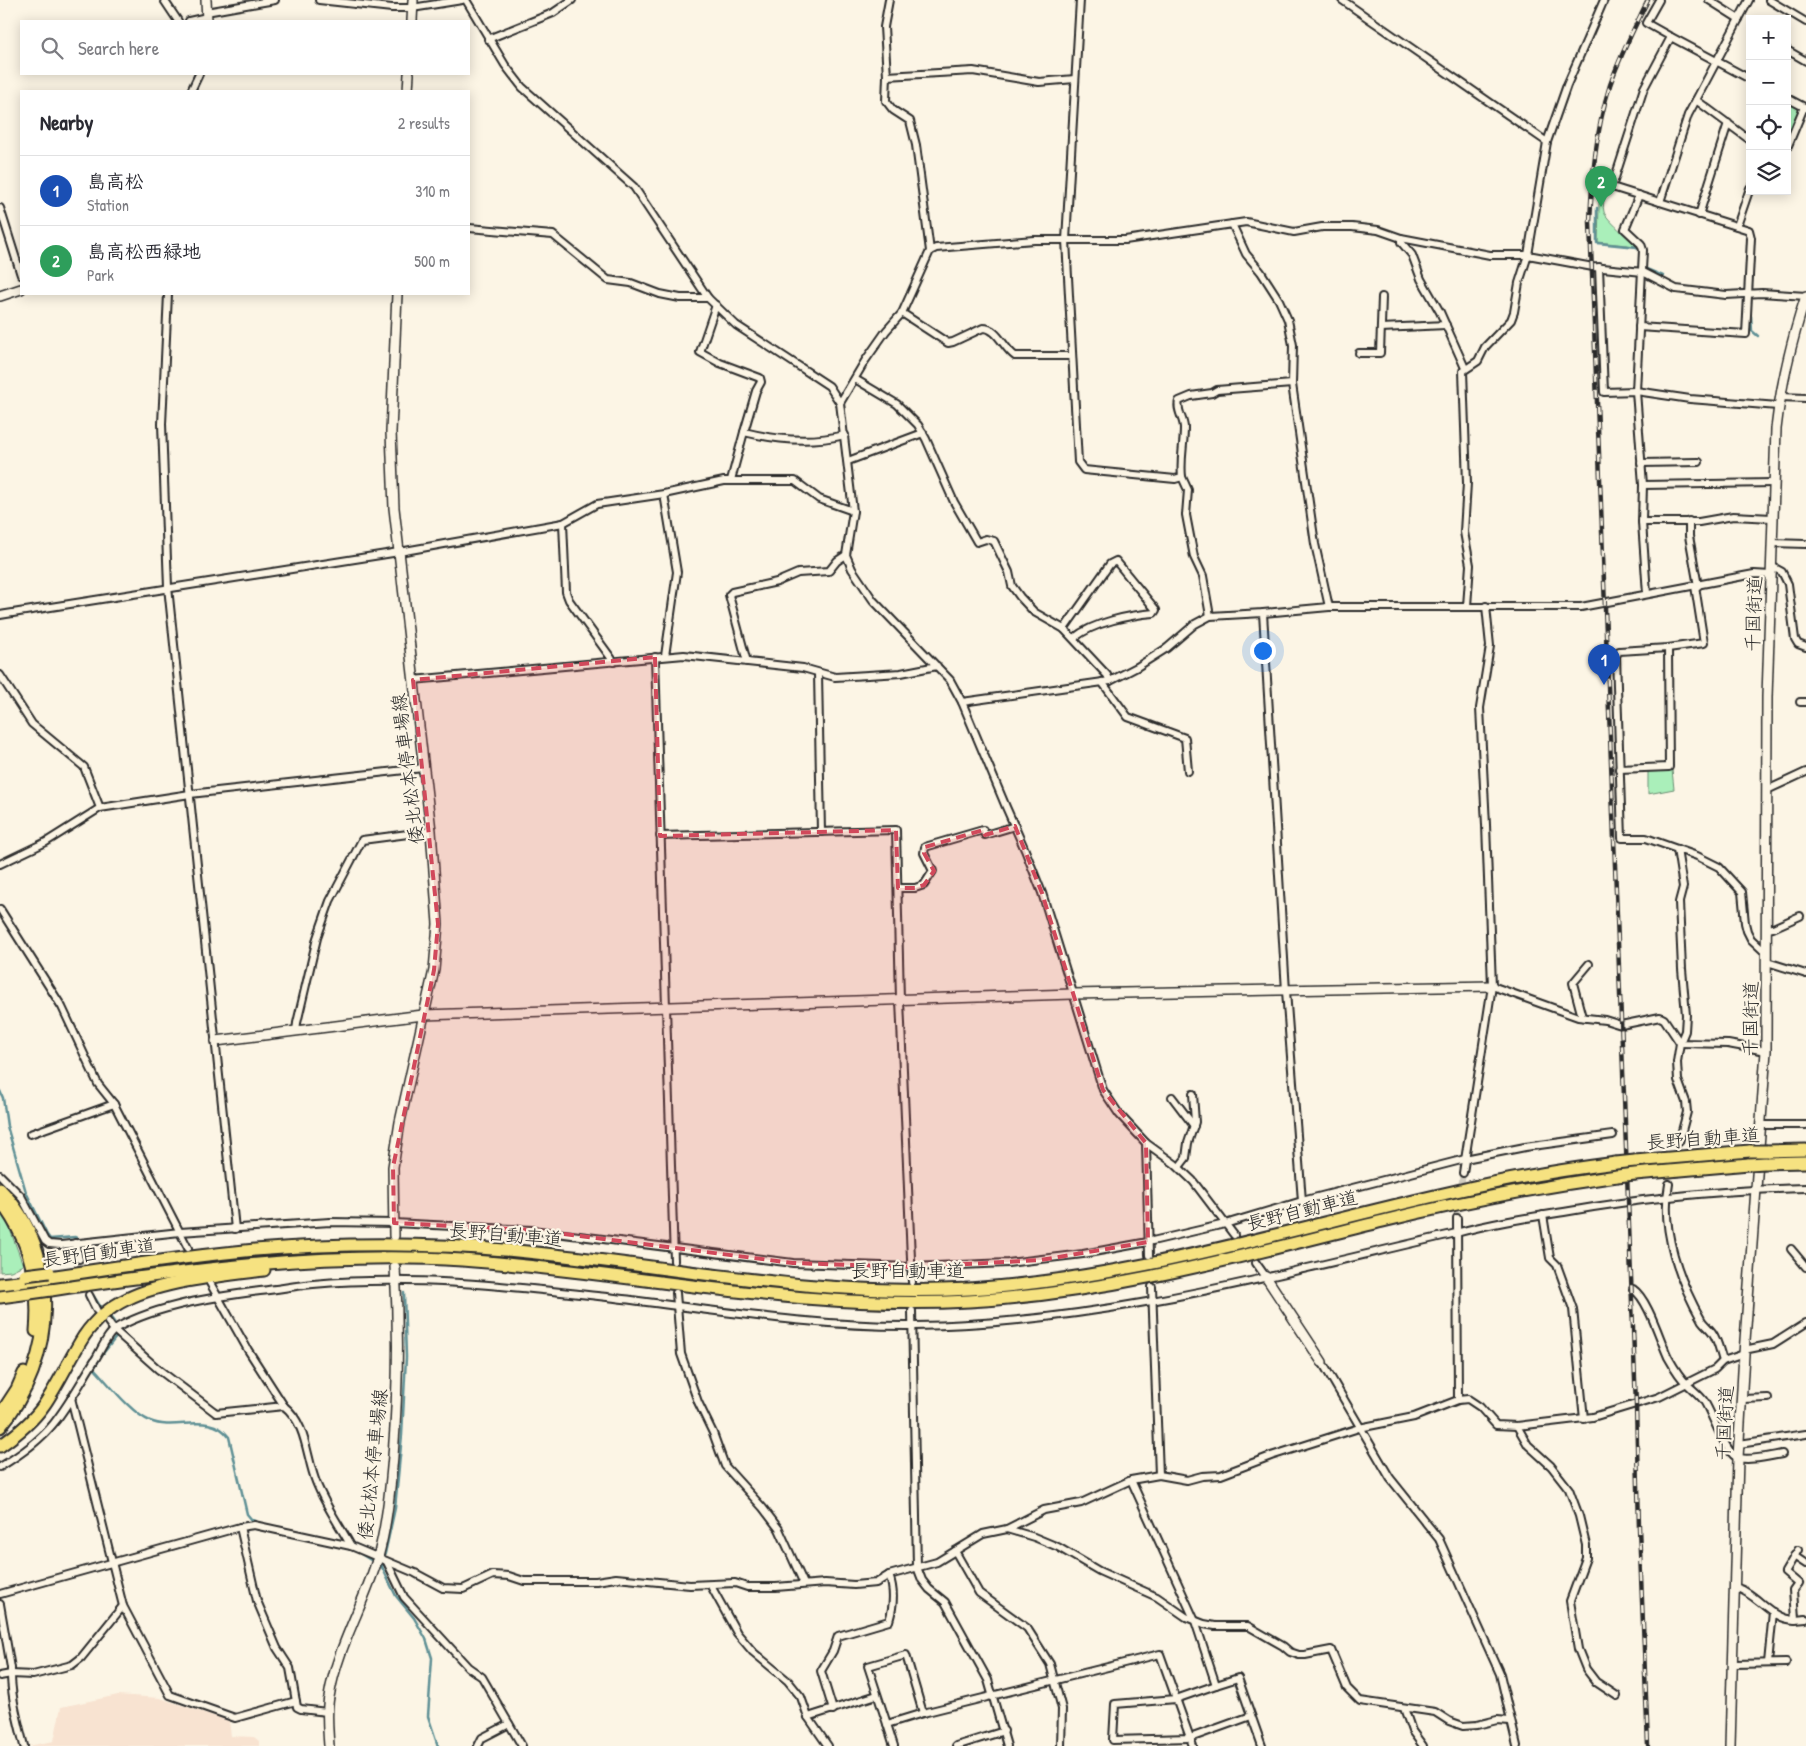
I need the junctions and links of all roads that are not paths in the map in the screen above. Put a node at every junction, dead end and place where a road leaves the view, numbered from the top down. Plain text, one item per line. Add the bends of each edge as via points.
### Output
1 (164, 0) edge
2 (206, 0) edge
3 (275, 0) edge
4 (319, 0) edge
5 (464, 0) edge
6 (572, 0) edge
7 (889, 0) edge
8 (1080, 0) edge
9 (1342, 0) edge
10 (1604, 0) edge
11 (1659, 0) edge
12 (1709, 0) edge
13 (1749, 0) edge
14 (1769, 0) edge
15 (412, 4) edge
16 (1787, 15) edge
17 (207, 17) edge
18 (1791, 18) edge
19 (1739, 19) junction
20 (177, 20) edge
21 (194, 20) edge
22 (412, 20) edge
23 (1806, 22) edge
24 (1671, 37) junction
25 (488, 39) junction
26 (1791, 52) edge
27 (1716, 61) junction
28 (1806, 61) edge
29 (199, 75) edge
30 (409, 75) edge
31 (887, 76) junction
32 (1746, 77) edge
33 (1075, 79) junction
34 (192, 90) edge
35 (408, 90) edge
36 (1696, 100) junction
37 (1791, 100) edge
38 (1805, 107) edge
39 (1728, 124) junction
40 (1746, 137) edge
41 (1791, 139) edge
42 (1547, 142) junction
43 (1639, 195) junction
44 (1748, 195) edge
45 (1660, 202) junction
46 (0, 208) edge
47 (1699, 215) junction
48 (1232, 224) junction
49 (1738, 226) junction
50 (470, 228) edge
51 (1401, 238) junction
52 (1066, 240) junction
53 (930, 251) junction
54 (1528, 255) junction
55 (1599, 268) junction
56 (20, 272) edge
57 (1643, 272) junction
58 (20, 289) edge
59 (1749, 294) junction
60 (168, 295) edge
61 (397, 295) edge
62 (0, 296) edge
63 (1806, 296) edge
64 (1382, 297) dead end
65 (708, 298) junction
66 (716, 305) junction
67 (902, 312) junction
68 (1446, 325) junction
69 (1639, 327) junction
70 (1381, 328) junction
71 (1359, 353) dead end
72 (1072, 356) junction
73 (1465, 368) junction
74 (855, 378) junction
75 (1292, 384) junction
76 (1636, 391) junction
77 (1806, 398) edge
78 (1779, 402) junction
79 (840, 403) junction
80 (744, 432) junction
81 (923, 433) junction
82 (844, 435) junction
83 (848, 461) junction
84 (1699, 462) dead end
85 (1641, 463) junction
86 (1182, 477) junction
87 (731, 480) junction
88 (1774, 483) junction
89 (1643, 484) junction
90 (664, 494) junction
91 (853, 511) junction
92 (1772, 518) junction
93 (1642, 522) junction
94 (1688, 522) junction
95 (563, 523) junction
96 (1772, 543) junction
97 (1806, 544) edge
98 (399, 552) junction
99 (846, 555) junction
100 (1771, 570) junction
101 (1696, 586) junction
102 (168, 588) junction
103 (1647, 594) junction
104 (1329, 606) junction
105 (1467, 606) junction
106 (1486, 606) junction
107 (1263, 613) junction
108 (0, 615) edge
109 (1210, 616) junction
110 (1064, 629) junction
111 (1074, 638) junction
112 (1806, 647) edge
113 (1668, 648) junction
114 (665, 656) junction
115 (655, 657) junction
116 (614, 662) junction
117 (747, 662) junction
118 (937, 666) junction
119 (818, 673) junction
120 (0, 675) edge
121 (413, 680) junction
122 (1106, 681) junction
123 (962, 702) junction
124 (424, 768) junction
125 (1618, 769) junction
126 (1188, 771) dead end
127 (1806, 772) edge
128 (1767, 790) junction
129 (190, 794) junction
130 (100, 808) junction
131 (1014, 826) junction
132 (431, 831) junction
133 (821, 832) junction
134 (660, 836) junction
135 (1677, 849) junction
136 (0, 864) edge
137 (898, 888) junction
138 (0, 909) edge
139 (1800, 916) dead end
140 (1767, 929) junction
141 (1767, 958) junction
142 (1589, 964) dead end
143 (1806, 974) edge
144 (1492, 986) junction
145 (1286, 991) junction
146 (1073, 994) junction
147 (900, 1000) junction
148 (665, 1006) junction
149 (423, 1016) junction
150 (1582, 1017) junction
151 (296, 1031) junction
152 (216, 1041) junction
153 (1680, 1043) junction
154 (1766, 1051) junction
155 (1193, 1094) dead end
156 (1172, 1097) dead end
157 (114, 1104) junction
158 (1761, 1125) junction
159 (1806, 1125) edge
160 (1194, 1126) junction
161 (30, 1134) dead end
162 (1613, 1135) dead end
163 (1679, 1142) tunnel mouth
164 (1146, 1143) junction
165 (1806, 1150) edge
166 (1465, 1159) junction
167 (1806, 1162) edge
168 (1179, 1167) junction
169 (1463, 1173) tunnel mouth
170 (0, 1175) edge
171 (1669, 1184) tunnel mouth
172 (1806, 1188) edge
173 (0, 1190) edge
174 (1756, 1190) junction
175 (1666, 1198) junction
176 (0, 1201) edge
177 (1302, 1201) junction
178 (1544, 1215) junction
179 (1457, 1218) tunnel mouth
180 (394, 1223) junction
181 (1225, 1224) junction
182 (235, 1229) junction
183 (180, 1232) junction
184 (1456, 1233) junction
185 (1234, 1234) dead end
186 (394, 1236) dead end
187 (1148, 1242) junction
188 (75, 1243) junction
189 (672, 1247) junction
190 (188, 1248) dead end
191 (1791, 1249) dead end
192 (1149, 1255) dead end
193 (363, 1258) junction
194 (79, 1259) tunnel mouth
195 (674, 1261) dead end
196 (1256, 1263) dead end
197 (1806, 1266) edge
198 (395, 1267) dead end
199 (912, 1267) junction
200 (1266, 1277) junction
201 (0, 1278) edge
202 (26, 1278) junction
203 (396, 1282) junction
204 (912, 1282) dead end
205 (210, 1283) dead end
206 (0, 1284) edge
207 (1152, 1286) dead end
208 (1633, 1289) dead end
209 (676, 1293) dead end
210 (89, 1295) tunnel mouth
211 (219, 1296) junction
212 (0, 1298) edge
213 (1153, 1300) junction
214 (676, 1306) junction
215 (97, 1311) dead end
216 (912, 1311) dead end
217 (108, 1322) dead end
218 (1806, 1323) edge
219 (912, 1326) junction
220 (113, 1329) junction
221 (1744, 1352) junction
222 (1723, 1361) junction
223 (1322, 1362) joint
224 (1686, 1384) junction
225 (71, 1398) junction
226 (1768, 1398) dead end
227 (1742, 1399) junction
228 (1458, 1400) junction
229 (284, 1406) junction
230 (0, 1415) edge
231 (1584, 1418) junction
232 (1517, 1426) junction
233 (0, 1427) edge
234 (1359, 1428) junction
235 (1806, 1434) edge
236 (1739, 1444) junction
237 (0, 1446) edge
238 (1782, 1454) dead end
239 (1738, 1458) junction
240 (0, 1467) edge
241 (1159, 1475) junction
242 (1131, 1480) junction
243 (240, 1527) junction
244 (1007, 1529) junction
245 (351, 1546) junction
246 (955, 1551) junction
247 (382, 1560) junction
248 (112, 1562) junction
249 (1806, 1564) edge
250 (917, 1567) junction
251 (889, 1575) junction
252 (804, 1584) junction
253 (711, 1586) junction
254 (1735, 1587) junction
255 (0, 1594) edge
256 (0, 1604) edge
257 (123, 1606) junction
258 (1773, 1612) junction
259 (1806, 1619) edge
260 (1795, 1620) junction
261 (1195, 1621) junction
262 (1768, 1663) junction
263 (1786, 1663) dead end
264 (1732, 1664) junction
265 (11, 1674) junction
266 (0, 1676) edge
267 (1054, 1679) junction
268 (1216, 1685) junction
269 (877, 1694) junction
270 (993, 1695) junction
271 (1617, 1696) dead end
272 (1176, 1699) junction
273 (296, 1701) junction
274 (1404, 1708) junction
275 (833, 1710) junction
276 (327, 1712) junction
277 (923, 1713) junction
278 (1251, 1716) junction
279 (808, 1717) junction
280 (1510, 1721) junction
281 (509, 1724) junction
282 (887, 1724) junction
283 (1004, 1731) junction
284 (1190, 1738) junction
285 (24, 1746) edge
286 (329, 1746) edge
287 (478, 1746) edge
288 (522, 1746) edge
289 (828, 1746) edge
290 (894, 1746) edge
291 (956, 1746) edge
292 (1007, 1746) edge
293 (1061, 1746) edge
294 (1193, 1746) edge
295 (1262, 1746) edge
296 (1423, 1746) edge
297 (1516, 1746) edge
298 (1730, 1746) edge

1 - 20 street
2 - 17 street
3 - 17 street
4 - 15 street via 392,8
5 - 15 street
5 - 25 street
6 - 25 street via 553,13
7 - 31 street via 884,28
8 - 33 street
9 - 42 street
10 - 42 street
11 - 24 street via 1646,23
12 - 19 street
13 - 19 street
14 - 16 street
15 - 22 street
17 - 21 street
18 - 23 street
19 - 27 street
24 - 27 street
24 - 43 street via 1644,88 1612,187
25 - 65 street via 522,87 634,187
26 - 28 street
27 - 32 street
27 - 36 street
29 - 34 street
30 - 35 street
31 - 33 street via 973,71 1039,82
31 - 53 street via 886,102 910,121 916,145
33 - 52 street
36 - 39 street
36 - 45 street via 1688,115
37 - 38 street
38 - 41 street
39 - 40 street
39 - 47 street
42 - 54 street
43 - 45 street
43 - 57 street via 1625,229 1641,244
44 - 49 street
45 - 47 street
46 - 56 street
47 - 49 street
48 - 51 street via 1246,222 1294,232 1322,227 1352,227 1378,230
48 - 52 street via 1125,240
48 - 75 street via 1246,254 1279,300 1288,320 1293,345
49 - 59 street via 1749,230 1751,238
50 - 65 street via 553,235 608,280 631,283 680,298
51 - 54 street via 1490,255
51 - 68 street
52 - 53 street via 1034,240
52 - 72 street
53 - 67 street
54 - 55 street
54 - 73 street via 1511,320 1485,347 1478,361
55 - 57 street
55 - 76 street via 1604,392
57 - 59 street via 1676,289 1726,295
57 - 69 street
58 - 62 street
59 - 63 street
59 - 69 street via 1746,334
60 - 102 street via 162,424
61 - 98 street, 倭北松本停車場線 via 391,432
63 - 78 street, 千国街道
64 - 70 street
65 - 66 street
66 - 79 street via 736,325 829,386
66 - 80 street via 700,352 760,378
67 - 72 street via 948,343 988,328 1015,356
67 - 74 street
68 - 70 street
68 - 73 street
69 - 76 street
70 - 71 street via 1380,353
72 - 86 street via 1078,462 1084,470
73 - 105 street via 1462,376 1467,483 1464,532 1470,564
74 - 79 street
74 - 81 street via 897,404
75 - 86 street via 1217,390 1179,401 1184,420
75 - 104 street via 1315,544
76 - 78 street via 1690,399
76 - 85 street
77 - 78 street
78 - 88 street, 千国街道
79 - 82 street
80 - 82 street via 822,440
80 - 87 street
81 - 83 street
81 - 110 street via 954,502 977,542 994,541 1012,586 1020,597 1034,612
82 - 83 street
83 - 91 street
84 - 85 street
85 - 89 street
86 - 109 street via 1188,490 1186,515 1194,557 1203,576
87 - 90 street
87 - 91 street via 795,481 819,499
88 - 89 street
88 - 92 street, 千国街道
89 - 93 street
90 - 95 street via 597,504
90 - 114 street via 677,572
91 - 99 street
92 - 94 street via 1733,516
92 - 96 street, 千国街道
93 - 94 street
93 - 103 street
94 - 101 street
95 - 98 street
95 - 116 street via 566,592
96 - 97 street
96 - 100 street, 千国街道
98 - 102 street
98 - 121 street, 倭北松本停車場線
99 - 117 street via 829,571 798,573 729,595
99 - 118 street via 873,600
100 - 101 street
100 - 112 street via 1782,572 1788,584 1795,639
100 - 128 street, 千国街道
101 - 103 street
101 - 113 street via 1704,643
102 - 108 street
102 - 129 street
103 - 106 street via 1581,607
104 - 105 street
104 - 107 street
105 - 106 street
106 - 144 street via 1490,646 1480,708
107 - 109 street
107 - 145 street
109 - 122 street via 1195,624 1167,648
110 - 111 street
110 - 111 street via 1110,564 1116,561 1156,610 1096,626
111 - 122 street via 1107,674
113 - 125 street via 1619,651 1616,656
113 - 125 street via 1669,767
114 - 115 street
114 - 117 street
115 - 116 street
115 - 134 street
116 - 121 street
117 - 119 street via 803,668
118 - 119 street via 849,677
118 - 123 street via 950,680
119 - 133 street
120 - 130 street via 32,724 84,767
121 - 124 street, 倭北松本停車場線
122 - 123 street
122 - 126 street via 1128,717 1185,738
123 - 131 street
124 - 129 street
124 - 132 street, 倭北松本停車場線
125 - 135 street via 1622,838 1646,838
127 - 128 street
128 - 140 street, 千国街道
129 - 130 street
129 - 152 street
130 - 136 street via 46,842
131 - 137 street via 985,834 983,830 925,847 924,853 932,868 924,886
131 - 146 street via 1042,893
132 - 149 street, 倭北松本停車場線 via 438,924 434,970
132 - 151 street via 362,840 330,901 317,938
133 - 134 street
133 - 137 street via 896,830
134 - 148 street
135 - 141 street via 1719,867 1734,881 1742,892 1747,931
135 - 153 street via 1683,888 1680,902 1686,1015
137 - 147 street
138 - 157 street via 62,1007 98,1084
139 - 140 street
140 - 141 street, 千国街道
141 - 143 street
141 - 154 street, 千国街道
142 - 150 street via 1573,984
144 - 145 street
144 - 150 street
144 - 166 street
145 - 146 street
145 - 177 street
146 - 147 street
146 - 164 street via 1103,1090 1119,1114
147 - 148 street
147 - 199 street
148 - 149 street
148 - 189 street
149 - 151 street
149 - 180 street, 倭北松本停車場線 via 393,1167
150 - 153 street via 1621,1025 1660,1017
151 - 152 street
152 - 182 street
153 - 154 street via 1728,1044
153 - 163 street via 1678,1080 1687,1112
154 - 158 street, 千国街道
155 - 160 street
156 - 160 street
157 - 161 street
157 - 183 street
158 - 159 street
158 - 174 street, 千国街道
160 - 168 street via 1186,1158
162 - 166 street
164 - 168 street
164 - 187 street
165 - 202 highway, 長野自動車道, bridge via 1750,1151 1563,1170 1469,1188 1137,1267 1060,1280 967,1289 818,1286 536,1253 406,1245 251,1251
166 - 169 street
166 - 177 street
167 - 193 highway, 長野自動車道, bridge via 1635,1174 1518,1191 1139,1280 1061,1293 968,1301 816,1299 517,1264
168 - 181 street
170 - 188 street via 21,1196 45,1241 61,1245
171 - 175 street
172 - 174 street
173 - 233 highway via 23,1220 36,1250 44,1284 45,1315 31,1378
174 - 175 street
174 - 221 street, 千国街道
175 - 178 street
175 - 222 street via 1671,1250 1703,1323 1713,1333
176 - 230 highway via 28,1252 36,1285 37,1316 28,1363 17,1389
177 - 181 street
178 - 184 street via 1492,1223
178 - 231 street via 1550,1258 1557,1265 1573,1309
179 - 184 street
180 - 182 street via 330,1222
180 - 186 street, 倭北松本停車場線
180 - 189 street via 532,1230
181 - 185 street
181 - 187 street
182 - 183 street
183 - 188 street
183 - 190 street
184 - 200 street
184 - 228 street
187 - 192 street
187 - 199 street via 1040,1260
188 - 194 street
189 - 195 street
189 - 199 street via 793,1263
191 - 197 street
193 - 212 highway, 長野自動車道, bridge via 252,1264
193 - 237 highway via 214,1277 150,1290 127,1299 94,1323 44,1405
196 - 200 street
198 - 203 street, 倭北松本停車場線
199 - 204 street
200 - 213 street
200 - 223 street
201 - 202 highway
202 - 206 highway, 長野自動車道
203 - 211 street via 315,1284
203 - 214 street via 480,1284
203 - 247 street, 倭北松本停車場線 via 398,1359 395,1429
205 - 211 street
207 - 213 street
208 - 224 street via 1650,1314 1668,1357
209 - 214 street
210 - 215 street
211 - 220 street via 155,1312
211 - 229 street via 248,1350
213 - 219 street via 1056,1316
213 - 241 street
214 - 219 street via 810,1321
214 - 252 street via 682,1354 725,1466 779,1529
216 - 219 street
217 - 220 street
218 - 221 street via 1773,1344
219 - 250 street
220 - 225 street
220 - 229 street via 216,1413
221 - 222 street
221 - 227 street, 千国街道
222 - 224 street via 1715,1369
223 - 234 street
224 - 231 street via 1636,1405
224 - 239 street via 1704,1400 1718,1430
225 - 240 street via 52,1426 36,1442
225 - 248 street
226 - 227 street
227 - 236 street, 千国街道
228 - 232 street via 1468,1399 1496,1425
228 - 234 street via 1414,1417
229 - 245 street via 302,1430 316,1483
231 - 232 street
232 - 271 street via 1528,1445 1551,1466 1569,1489 1586,1545 1586,1558 1570,1601 1578,1649 1586,1669 1596,1682
234 - 241 street via 1221,1475 1188,1480
234 - 280 street via 1390,1478 1439,1539 1500,1674
235 - 236 street
236 - 239 street, 千国街道
238 - 239 street
239 - 254 street, 千国街道
241 - 242 street
242 - 244 street via 1082,1503 1044,1510
242 - 261 street
243 - 245 street via 254,1525
243 - 248 street
243 - 273 street via 257,1601 277,1648 290,1668
244 - 246 street via 983,1534
244 - 261 street via 1058,1547 1099,1571 1156,1597
245 - 247 street
246 - 250 street via 937,1562
246 - 267 street via 980,1593 1026,1628 1050,1664
247 - 253 street via 443,1588 463,1589 493,1576 510,1576 524,1581 616,1578
247 - 276 street, 倭北松本停車場線 via 340,1654
247 - 281 street via 404,1597 468,1668 482,1677
248 - 255 street
248 - 257 street
249 - 260 street via 1796,1553 1785,1572 1798,1583 1793,1590
250 - 251 street
250 - 270 street via 929,1589 945,1602 984,1672
251 - 252 street via 876,1583
251 - 275 street via 894,1600 889,1621 838,1636 834,1651 821,1671
252 - 253 street via 776,1588 747,1587 735,1583
253 - 279 street via 737,1633 753,1652 788,1681 801,1697
254 - 258 street via 1745,1590
254 - 264 street, 千国街道
256 - 265 street
257 - 265 street via 72,1665 33,1675
257 - 273 street via 170,1695 235,1718
258 - 260 street via 1787,1620
258 - 262 street
259 - 260 street
261 - 268 street
261 - 274 street via 1215,1626 1248,1626 1299,1655 1331,1650 1347,1688 1360,1701
262 - 263 street
262 - 264 street
264 - 298 street, 千国街道
265 - 266 street
265 - 285 street
267 - 270 street
267 - 272 street via 1160,1654
267 - 293 street via 1062,1710
268 - 272 street
268 - 278 street via 1238,1678
269 - 275 street
269 - 277 street via 868,1666 906,1655
269 - 282 street
270 - 277 street
270 - 283 street
272 - 284 street
272 - 284 street via 1115,1704 1113,1740
273 - 276 street via 301,1709
274 - 280 street via 1436,1712 1449,1722 1463,1726
274 - 296 street via 1412,1731
275 - 279 street
276 - 286 street, 倭北松本停車場線
277 - 282 street
278 - 284 street
278 - 295 street
279 - 289 street
280 - 297 street
281 - 287 street via 482,1738
281 - 288 street
282 - 290 street
283 - 291 street
283 - 292 street
284 - 294 street

